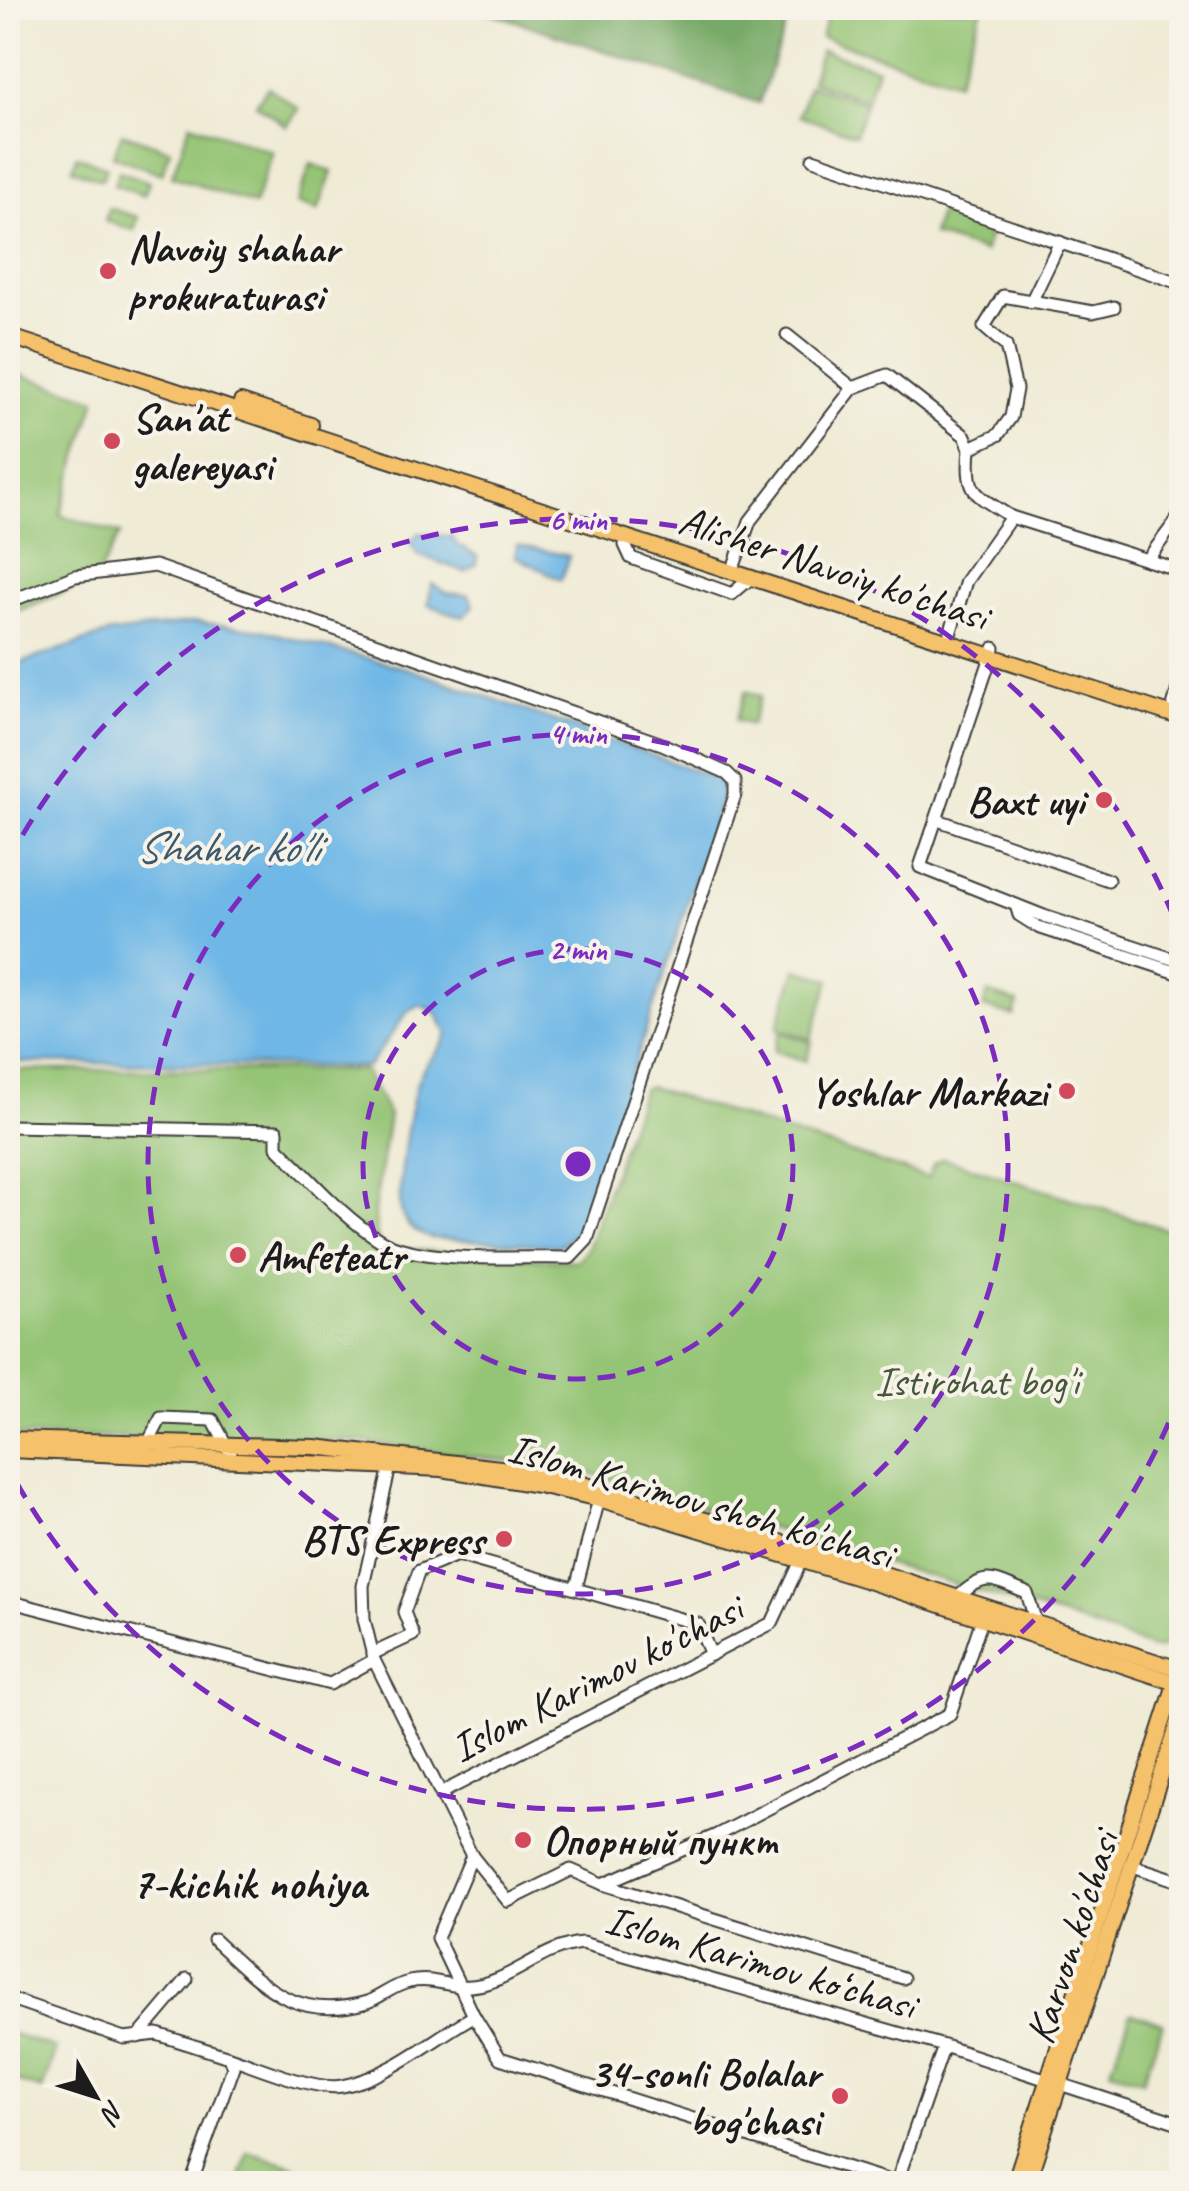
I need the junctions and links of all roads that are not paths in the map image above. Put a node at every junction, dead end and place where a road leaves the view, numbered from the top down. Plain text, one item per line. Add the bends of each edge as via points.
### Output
1 (812, 160) dead end
2 (1060, 242) junction
3 (1182, 284) edge
4 (1031, 302) junction
5 (1114, 307) dead end
6 (8, 328) edge
7 (786, 335) dead end
8 (8, 336) edge
9 (853, 388) junction
10 (188, 390) junction
11 (970, 448) junction
12 (1182, 513) edge
13 (578, 516) junction
14 (1011, 518) junction
15 (627, 536) junction
16 (1146, 560) junction
17 (743, 570) junction
18 (1182, 572) edge
19 (8, 602) edge
20 (950, 634) junction
21 (993, 652) junction
22 (1182, 672) edge
23 (1177, 712) edge
24 (938, 820) junction
25 (1108, 880) dead end
26 (1016, 905) junction
27 (1182, 962) edge
28 (1182, 974) edge
29 (8, 1126) edge
30 (8, 1439) edge
31 (146, 1448) junction
32 (8, 1450) edge
33 (229, 1451) junction
34 (391, 1460) junction
35 (599, 1498) junction
36 (801, 1561) junction
37 (576, 1588) junction
38 (957, 1598) junction
39 (8, 1600) edge
40 (982, 1620) junction
41 (1038, 1631) junction
42 (711, 1654) junction
43 (373, 1657) junction
44 (1180, 1675) edge
45 (1182, 1712) edge
46 (440, 1793) junction
47 (472, 1856) junction
48 (1130, 1865) junction
49 (1182, 1882) edge
50 (603, 1884) junction
51 (214, 1940) dead end
52 (903, 1978) dead end
53 (188, 1979) dead end
54 (460, 1990) junction
55 (8, 1998) edge
56 (474, 2016) junction
57 (138, 2036) junction
58 (944, 2046) junction
59 (229, 2058) junction
60 (1054, 2083) junction
61 (1182, 2124) edge
62 (896, 2183) edge
63 (191, 2184) edge
64 (1014, 2184) edge
65 (1028, 2184) edge

1 - 2 street
2 - 3 street
2 - 4 street
4 - 5 street via 1093,312
4 - 11 street via 1003,296 984,327 1006,346 1016,389 1011,418 998,435
6 - 10 main road, Alisher Navoiy ko'chasi
7 - 9 street
8 - 10 main road, Alisher Navoiy ko'chasi
9 - 11 street via 887,375 965,436
9 - 17 street via 750,521
10 - 13 main road, Alisher Navoiy ko'chasi
11 - 14 street via 971,491
12 - 16 street
13 - 15 main road, Alisher Navoiy ko'chasi
13 - 17 main road, Alisher Navoiy ko'chasi
14 - 16 street
14 - 20 street via 966,581
15 - 17 main road, Alisher Navoiy ko'chasi
15 - 17 street via 630,558 732,594
16 - 18 street
17 - 20 main road, Alisher Navoiy ko'chasi
17 - 21 main road, Alisher Navoiy ko'chasi
19 - 29 street via 75,576 155,566 662,744 727,773 735,796 588,1240 570,1258 420,1252 380,1240 277,1146 277,1131
20 - 21 main road, Alisher Navoiy ko'chasi
21 - 23 main road, Alisher Navoiy ko'chasi
21 - 24 street
22 - 23 street
24 - 25 street
24 - 26 street via 920,867
26 - 27 street
26 - 28 street via 1038,928
30 - 31 main road, Islom Karimov shoh ko'chasi
31 - 32 main road, Islom Karimov shoh ko'chasi
31 - 33 main road, Islom Karimov shoh ko'chasi
31 - 33 street via 160,1418 213,1420
33 - 34 main road, Islom Karimov shoh ko'chasi
34 - 35 main road, Islom Karimov shoh ko'chasi
34 - 38 main road, Islom Karimov shoh ko'chasi via 586,1482
34 - 43 street via 363,1586
35 - 36 main road, Islom Karimov shoh ko'chasi
35 - 37 street
36 - 40 main road, Islom Karimov shoh ko'chasi
36 - 42 street, Islom Karimov ko'chasi via 772,1623
37 - 42 street via 698,1624
37 - 43 street via 457,1555 419,1571 404,1612 414,1635
38 - 41 main road, Islom Karimov shoh ko'chasi
38 - 41 street via 986,1578 1027,1592
39 - 43 street via 330,1684
40 - 41 main road, Islom Karimov shoh ko'chasi
40 - 50 street via 950,1714 717,1835
41 - 44 main road, Islom Karimov shoh ko'chasi
42 - 46 street, Islom Karimov ko'chasi
43 - 46 street
44 - 60 main road
45 - 48 main road, Karvon ko'chasi
46 - 47 street
47 - 50 street, Islom Karimov ko‘chasi via 508,1901 571,1870
47 - 54 street via 437,1938
48 - 49 street
48 - 60 main road, Karvon ko'chasi
50 - 52 street, Islom Karimov ko‘chasi
51 - 54 street via 280,1998 323,2009 368,2002 408,1982
53 - 57 street
54 - 56 street
54 - 58 street, Islom Karimov ko‘chasi via 498,1980 562,1945 582,1943
55 - 57 street via 124,2038
56 - 59 street via 341,2086
56 - 62 street via 500,2058
57 - 59 street via 157,2034
58 - 60 street, Islom Karimov ko‘chasi
58 - 62 street
59 - 63 street via 233,2068
60 - 61 street, Islom Karimov ko‘chasi
60 - 64 main road
60 - 65 main road, Karvon ko'chasi

